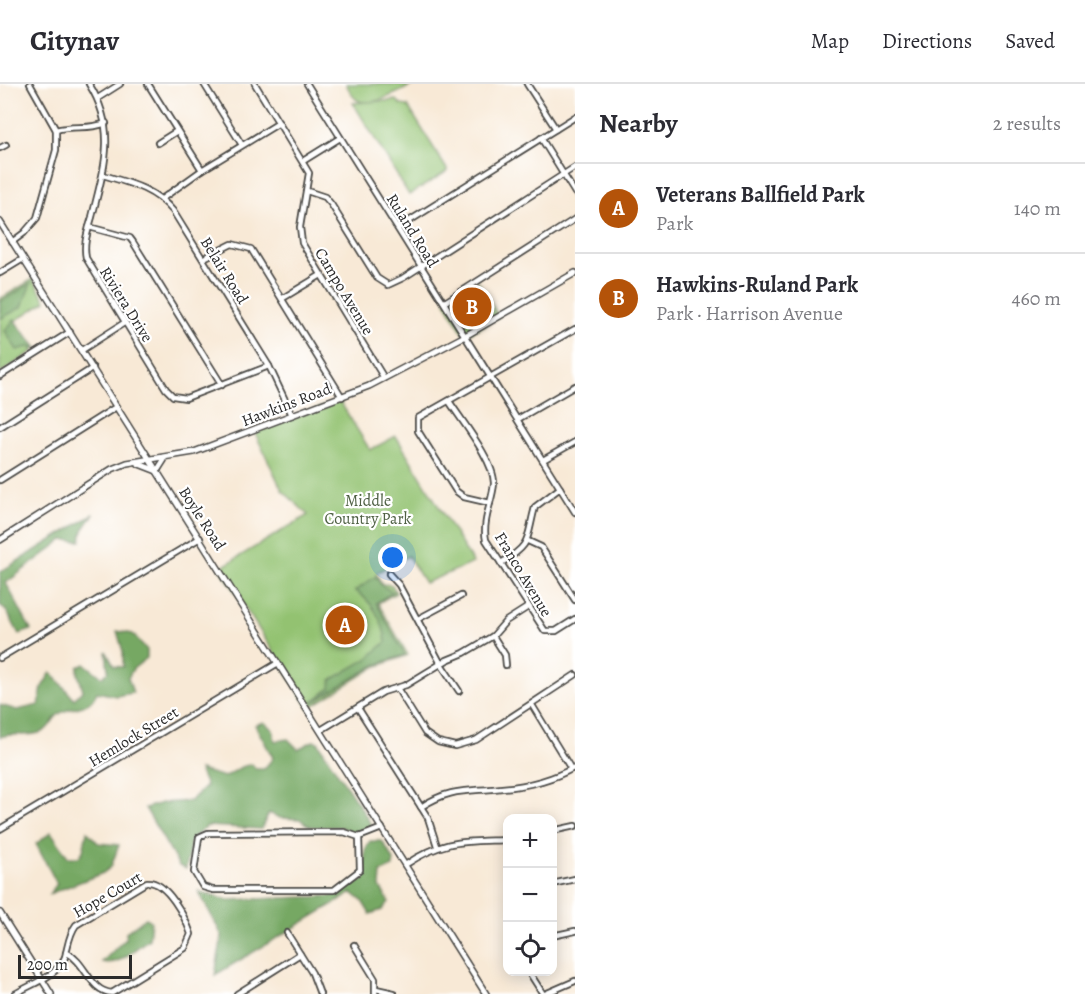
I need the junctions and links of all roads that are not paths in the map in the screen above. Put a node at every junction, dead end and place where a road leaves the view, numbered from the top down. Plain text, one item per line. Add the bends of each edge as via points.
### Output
1 (30, 84) edge
2 (89, 84) edge
3 (120, 84) edge
4 (148, 84) edge
5 (204, 84) edge
6 (255, 84) edge
7 (307, 84) edge
8 (527, 84) edge
9 (98, 98) junction
10 (575, 117) edge
11 (106, 123) junction
12 (279, 123) junction
13 (556, 129) junction
14 (56, 130) junction
15 (177, 131) junction
16 (340, 138) junction
17 (541, 138) junction
18 (158, 142) dead end
19 (6, 145) dead end
20 (242, 145) junction
21 (0, 148) edge
22 (303, 161) junction
23 (575, 167) edge
24 (202, 170) junction
25 (103, 175) junction
26 (563, 175) junction
27 (307, 191) junction
28 (575, 193) edge
29 (163, 198) junction
30 (575, 219) edge
31 (0, 222) edge
32 (89, 227) junction
33 (398, 228) junction
34 (12, 242) junction
35 (204, 258) junction
36 (23, 259) junction
37 (420, 265) junction
38 (0, 273) edge
39 (575, 273) edge
40 (321, 275) junction
41 (283, 298) junction
42 (445, 303) junction
43 (124, 323) junction
44 (575, 329) edge
45 (70, 332) junction
46 (465, 336) junction
47 (82, 350) junction
48 (269, 366) junction
49 (93, 368) junction
50 (0, 376) edge
51 (384, 378) junction
52 (492, 379) junction
53 (222, 385) junction
54 (575, 386) edge
55 (342, 397) junction
56 (449, 401) junction
57 (116, 407) junction
58 (292, 415) junction
59 (518, 419) junction
60 (0, 427) edge
61 (575, 442) edge
62 (141, 445) junction
63 (168, 458) junction
64 (543, 460) junction
65 (151, 461) junction
66 (132, 462) junction
67 (157, 471) junction
68 (0, 480) edge
69 (560, 488) junction
70 (490, 503) junction
71 (575, 512) edge
72 (200, 538) junction
73 (0, 540) edge
74 (528, 541) junction
75 (501, 563) junction
76 (389, 574) dead end
77 (460, 596) dead end
78 (575, 600) edge
79 (528, 607) junction
80 (418, 619) junction
81 (575, 619) edge
82 (493, 636) junction
83 (0, 658) edge
84 (278, 663) junction
85 (441, 664) junction
86 (506, 665) dead end
87 (573, 676) edge
88 (575, 683) edge
89 (397, 688) junction
90 (459, 691) dead end
91 (532, 705) junction
92 (358, 708) junction
93 (321, 730) junction
94 (573, 769) edge
95 (421, 807) junction
96 (575, 826) edge
97 (382, 828) junction
98 (0, 829) edge
99 (557, 830) edge
100 (359, 837) junction
101 (503, 840) edge
102 (437, 846) junction
103 (405, 865) junction
104 (575, 879) edge
105 (557, 883) edge
106 (0, 913) edge
107 (575, 931) edge
108 (287, 933) dead end
109 (557, 935) edge
110 (354, 945) dead end
111 (66, 952) junction
112 (300, 954) junction
113 (532, 976) edge
114 (42, 979) junction
115 (575, 981) edge
116 (375, 992) edge
117 (109, 993) edge
118 (241, 993) edge
119 (394, 993) edge
120 (15, 994) edge
121 (51, 994) edge
122 (320, 994) edge
123 (486, 994) edge
124 (544, 994) edge

1 - 14 street
2 - 9 street, Riviera Drive
3 - 9 street
4 - 15 street
5 - 20 street
6 - 12 street, Campo Avenue
7 - 16 street, Ruland Road
8 - 13 street
9 - 11 street, Riviera Drive
10 - 13 street
11 - 14 street
11 - 25 street, Riviera Drive
12 - 20 street
12 - 22 street, Campo Avenue
13 - 17 street
14 - 34 street via 53,163 40,211 31,226
15 - 18 street
15 - 24 street
16 - 22 street
16 - 33 street, Ruland Road
17 - 26 street
17 - 33 street
19 - 21 street
20 - 24 street
22 - 27 street, Campo Avenue via 309,173
23 - 26 street
24 - 29 street
25 - 29 street, Belair Road
25 - 32 street, Riviera Drive
26 - 28 street
26 - 37 street
27 - 37 street via 325,197 331,204 382,282 394,283
27 - 40 street, Campo Avenue via 300,238
29 - 35 street, Belair Road
30 - 42 street
31 - 34 street, Boyle Road
32 - 43 street, Riviera Drive via 86,258
32 - 53 street via 130,238
33 - 37 street, Ruland Road
34 - 36 street, Boyle Road
35 - 41 street via 232,244 251,249
35 - 48 street, Belair Road
36 - 38 street
36 - 45 street, Boyle Road
37 - 42 street, Ruland Road
39 - 46 street, Hawkins Road
40 - 41 street
40 - 51 street, Campo Avenue
41 - 55 street
42 - 46 street, Ruland Road
43 - 47 street
43 - 53 street, Riviera Drive via 173,396 186,398
44 - 52 street
45 - 47 street, Boyle Road
45 - 50 street
46 - 51 street, Hawkins Road
46 - 52 street, Ruland Road
47 - 49 street, Boyle Road
48 - 53 street, Riviera Drive
48 - 58 street, Belair Road
49 - 57 street, Boyle Road
49 - 60 street
51 - 55 street, Hawkins Road
52 - 56 street
52 - 59 street, Ruland Road
54 - 59 street
55 - 58 street, Hawkins Road
56 - 70 street, Franco Avenue via 490,466 494,485
56 - 70 street via 418,418 418,431 459,495
57 - 62 street, Boyle Road
57 - 68 street
58 - 63 street, Hawkins Road
59 - 64 street, Ruland Road
61 - 64 street
62 - 65 street, Boyle Road
62 - 66 street via 139,457
63 - 65 street, Hawkins Road
63 - 67 street
64 - 69 street, Ruland Road
65 - 66 street, Hawkins Road
65 - 67 street, Boyle Road
66 - 67 street
66 - 73 street, Hawkins Road via 112,469
67 - 72 street, Boyle Road
69 - 71 street, Ruland Road
69 - 74 street via 535,507
70 - 75 street, Franco Avenue via 485,535
72 - 83 street
72 - 84 street, Boyle Road
74 - 75 street
74 - 78 street via 541,547
75 - 79 street, Franco Avenue
76 - 80 street
77 - 80 street
79 - 81 street, Franco Avenue via 545,631 556,630
79 - 82 street via 506,621
80 - 85 street
82 - 85 street
82 - 86 street
84 - 93 street, Boyle Road
84 - 98 street, Hemlock Street
85 - 89 street
85 - 90 street
87 - 88 street
87 - 91 street
89 - 91 street via 425,733 454,746 476,740
89 - 92 street
91 - 94 street
92 - 93 street
92 - 95 street
93 - 97 street, Boyle Road
94 - 95 street via 522,785 448,792
95 - 102 street
96 - 99 street
97 - 100 street
97 - 103 street, Boyle Road
100 - 100 street via 360,870 334,890 213,890 203,887 194,872 199,837 208,833 344,832
101 - 102 street
102 - 103 street
103 - 123 street, Boyle Road
104 - 105 street
106 - 114 street
107 - 109 street
108 - 112 street
110 - 116 street via 375,979
111 - 114 street, Hope Court via 57,968
111 - 117 street via 79,960 97,987
111 - 117 street, Hope Court via 73,928 80,922 143,883 154,882 163,888 189,930 188,946
112 - 118 street
112 - 122 street
113 - 124 street
114 - 120 street, Hope Court
114 - 121 street
115 - 124 street
116 - 119 street

